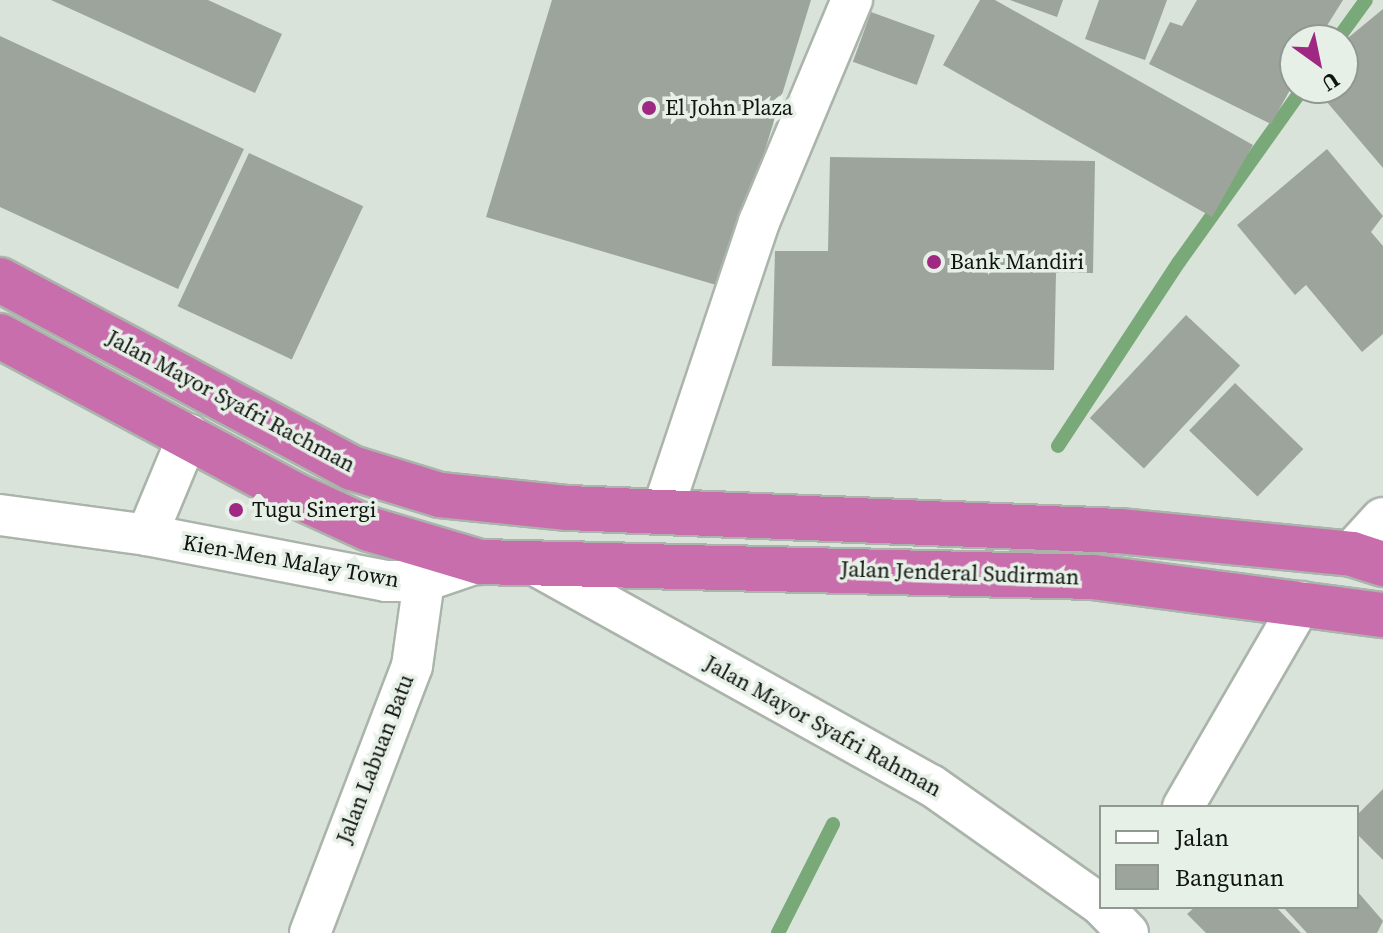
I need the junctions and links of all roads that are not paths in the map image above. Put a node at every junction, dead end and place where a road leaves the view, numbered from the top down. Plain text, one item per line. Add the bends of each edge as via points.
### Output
1 (852, 0) edge
2 (0, 280) edge
3 (0, 336) edge
4 (189, 434) junction
5 (663, 509) junction
6 (0, 515) edge
7 (1383, 520) edge
8 (147, 535) junction
9 (1367, 559) edge
10 (480, 562) junction
11 (535, 565) junction
12 (424, 581) junction
13 (1302, 602) junction
14 (1383, 615) edge
15 (1184, 805) edge
16 (1099, 906) edge
17 (310, 933) edge

1 - 5 street via 759,222
2 - 5 highway, Jalan Mayor Syafri Rachman via 365,473 486,503
3 - 4 highway
4 - 8 street
4 - 10 highway via 295,495 369,529
5 - 9 highway via 1119,531
6 - 8 street, Kien-Men Malay Town
7 - 9 main road
8 - 12 street, Kien-Men Malay Town via 386,581
10 - 11 highway
10 - 12 street, Kien-Men Malay Town
11 - 13 highway, Jalan Jenderal Sudirman via 1093,577
11 - 16 street, Jalan Mayor Syafri Rahman via 931,785
12 - 17 street, Jalan Labuan Batu via 412,666
13 - 14 highway, Jalan Jenderal Sudirman
13 - 15 street

